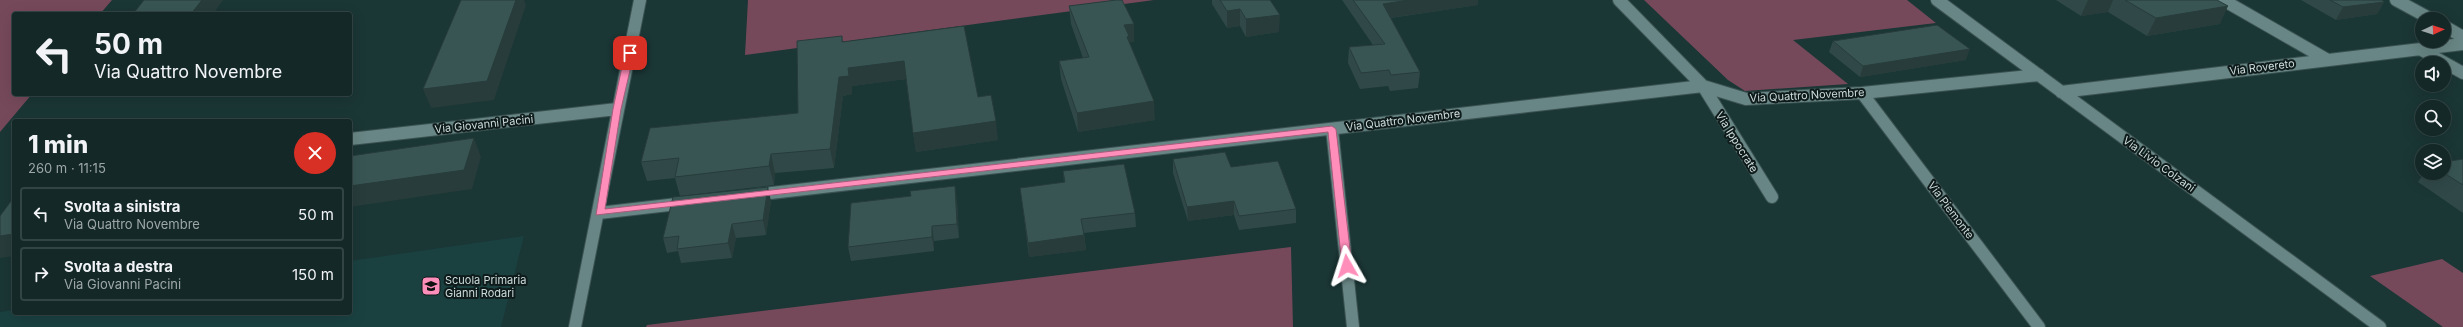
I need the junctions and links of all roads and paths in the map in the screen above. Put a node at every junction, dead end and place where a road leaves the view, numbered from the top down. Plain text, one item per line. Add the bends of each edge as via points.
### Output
1 (640, 0) edge
2 (1619, 0) edge
3 (1937, 0) edge
4 (2223, 0) edge
5 (2396, 0) edge
6 (2418, 12) edge
7 (2451, 30) edge
8 (2463, 37) edge
9 (2463, 44) edge
10 (2420, 49) junction
11 (2326, 59) junction
12 (2463, 73) edge
13 (2040, 75) junction
14 (1703, 86) junction
15 (2061, 92) junction
16 (1862, 93) junction
17 (617, 109) junction
18 (1332, 129) junction
19 (352, 138) edge
20 (744, 196) edge
21 (1772, 197) dead end
22 (696, 202) edge
23 (599, 213) junction
24 (575, 327) edge
25 (1353, 327) edge
26 (2039, 327) edge
27 (2380, 327) edge

1 - 17 street
2 - 14 street, Via Ippocrate
3 - 13 street, Via Livio Colzani
4 - 11 street
5 - 6 street
7 - 8 street
9 - 10 street, Via Rovereto
10 - 11 street, Via Rovereto
10 - 12 street
11 - 15 street, Via Rovereto
13 - 15 street, Via Livio Colzani
13 - 16 street, Via Quattro Novembre
14 - 16 street, Via Quattro Novembre via 1746,99
14 - 18 street, Via Quattro Novembre
14 - 21 street, Via Ippocrate
15 - 27 street, Via Livio Colzani
16 - 26 street, Via Piemonte
17 - 19 street, Via Giovanni Pacini
17 - 23 street
18 - 20 street, Via Quattro Novembre
18 - 25 street
22 - 23 street
23 - 24 street

